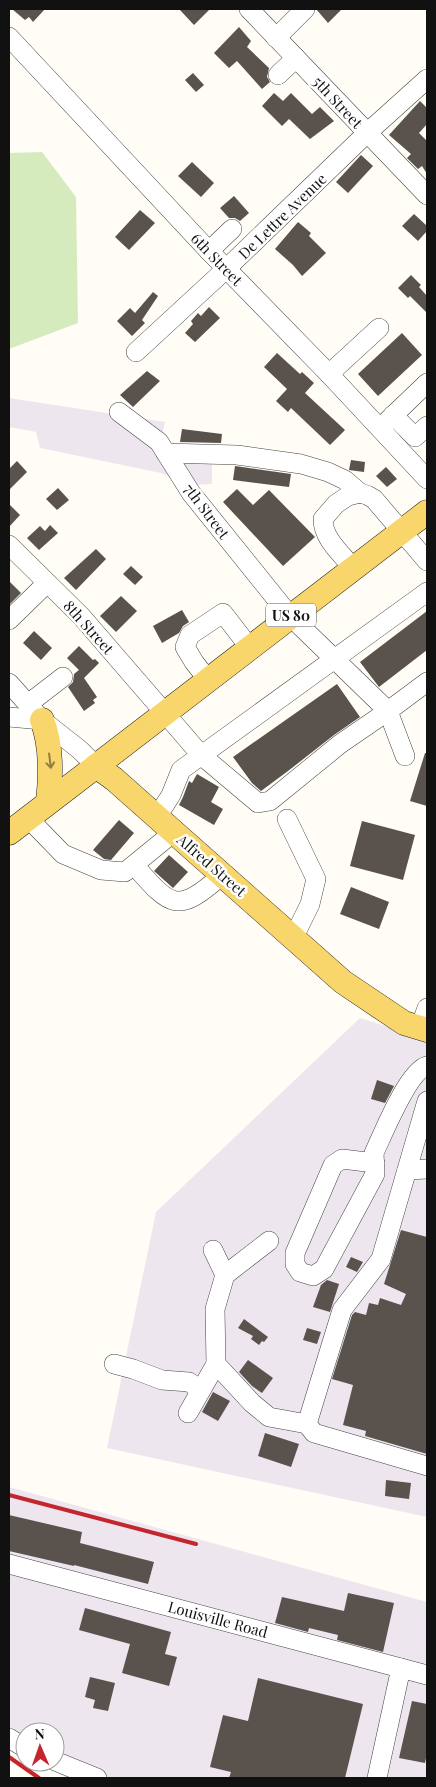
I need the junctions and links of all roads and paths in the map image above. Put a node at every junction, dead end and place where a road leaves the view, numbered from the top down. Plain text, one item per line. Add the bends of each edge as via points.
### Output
1 (249, 9) edge
2 (305, 9) edge
3 (9, 37) edge
4 (268, 37) junction
5 (296, 58) junction
6 (278, 75) dead end
7 (427, 79) edge
8 (367, 133) junction
9 (427, 195) edge
10 (232, 229) dead end
11 (209, 251) junction
12 (226, 269) junction
13 (379, 328) dead end
14 (136, 352) dead end
15 (329, 374) junction
16 (427, 383) edge
17 (119, 412) dead end
18 (386, 422) junction
19 (427, 426) edge
20 (166, 453) junction
21 (427, 479) edge
22 (360, 493) junction
23 (427, 512) edge
24 (402, 531) junction
25 (9, 545) edge
26 (427, 561) edge
27 (353, 568) junction
28 (47, 583) junction
29 (427, 592) edge
30 (290, 616) junction
31 (9, 620) edge
32 (250, 648) junction
33 (334, 659) junction
34 (63, 677) dead end
35 (208, 680) junction
36 (9, 682) edge
37 (427, 682) edge
38 (388, 711) junction
39 (35, 712) junction
40 (166, 713) junction
41 (9, 717) edge
42 (202, 755) junction
43 (405, 756) dead end
44 (96, 766) junction
45 (48, 802) junction
46 (28, 818) junction
47 (287, 819) dead end
48 (166, 825) junction
49 (9, 833) edge
50 (134, 865) junction
51 (222, 875) junction
52 (293, 939) junction
53 (425, 1022) edge
54 (427, 1066) edge
55 (427, 1101) edge
56 (374, 1163) junction
57 (427, 1169) edge
58 (407, 1170) junction
59 (269, 1241) dead end
60 (213, 1250) dead end
61 (225, 1275) junction
62 (114, 1364) dead end
63 (216, 1364) junction
64 (201, 1390) junction
65 (188, 1413) dead end
66 (307, 1424) junction
67 (427, 1466) edge
68 (9, 1564) edge
69 (401, 1668) junction
70 (427, 1675) edge
71 (65, 1765) edge
72 (96, 1778) edge
73 (377, 1778) edge

1 - 4 street, 5th Street
2 - 4 street
3 - 11 street, 6th Street
4 - 5 street, 5th Street
5 - 6 street
5 - 8 street, 5th Street
7 - 8 street, De Lettre Avenue
8 - 9 street, 5th Street
8 - 12 street, De Lettre Avenue
10 - 11 street
11 - 12 street, 6th Street
12 - 14 street, De Lettre Avenue
12 - 15 street, 6th Street
13 - 15 street
15 - 18 street, 6th Street
16 - 18 street
17 - 20 street, 7th Street via 159,442
18 - 19 street via 415,437
18 - 21 street, 6th Street
20 - 22 street via 236,456 301,464 345,480
20 - 30 street, 7th Street via 191,493
22 - 24 street via 374,499
22 - 27 street via 336,504 323,519 327,538
23 - 24 main road, US 80
24 - 26 street
24 - 27 main road, US 80
25 - 28 street, 8th Street
27 - 30 main road, US 80
28 - 31 street
28 - 40 street, 8th Street via 81,616 119,666
29 - 33 street
30 - 32 main road, US 80
30 - 33 street, 7th Street
32 - 35 main road, US 80
32 - 35 street via 222,613 190,634 185,647
33 - 38 street, 7th Street
33 - 42 street
34 - 39 street
35 - 40 main road, US 80
36 - 39 street, Alfred Street
37 - 38 street
38 - 42 street, 8th Street via 340,744 270,801 258,803
38 - 43 street
39 - 41 street
39 - 44 street, Alfred Street
39 -> 45 main road via 46,730 52,775
40 - 42 street, 8th Street
40 - 44 main road, US 80
42 - 48 street via 181,770
44 - 45 main road, US 80
44 - 48 main road, Alfred Street
45 - 46 main road, US 80
46 - 49 main road, US 80
46 - 50 street via 63,854 101,870 125,872
47 - 52 street via 316,879 310,904
48 - 50 street
48 - 51 main road, Alfred Street
50 - 51 street via 154,888 172,901 186,901
51 - 52 main road, Alfred Street
52 - 53 main road, Alfred Street via 343,982 404,1023
54 - 56 street via 414,1075 402,1096 374,1153
55 - 58 street
56 - 56 street via 375,1174 324,1269 313,1276 300,1272 295,1264 295,1253 333,1165 342,1159
57 - 58 street
58 - 66 street via 381,1259 342,1310
59 - 61 street
60 - 61 street
61 - 63 street via 215,1309
62 - 64 street via 162,1380 189,1382
63 - 64 street
63 - 66 street via 269,1417
64 - 65 street
66 - 67 street via 314,1433
68 - 69 street, Louisville Road
69 - 70 street, Louisville Road
69 - 73 street
71 - 72 street

